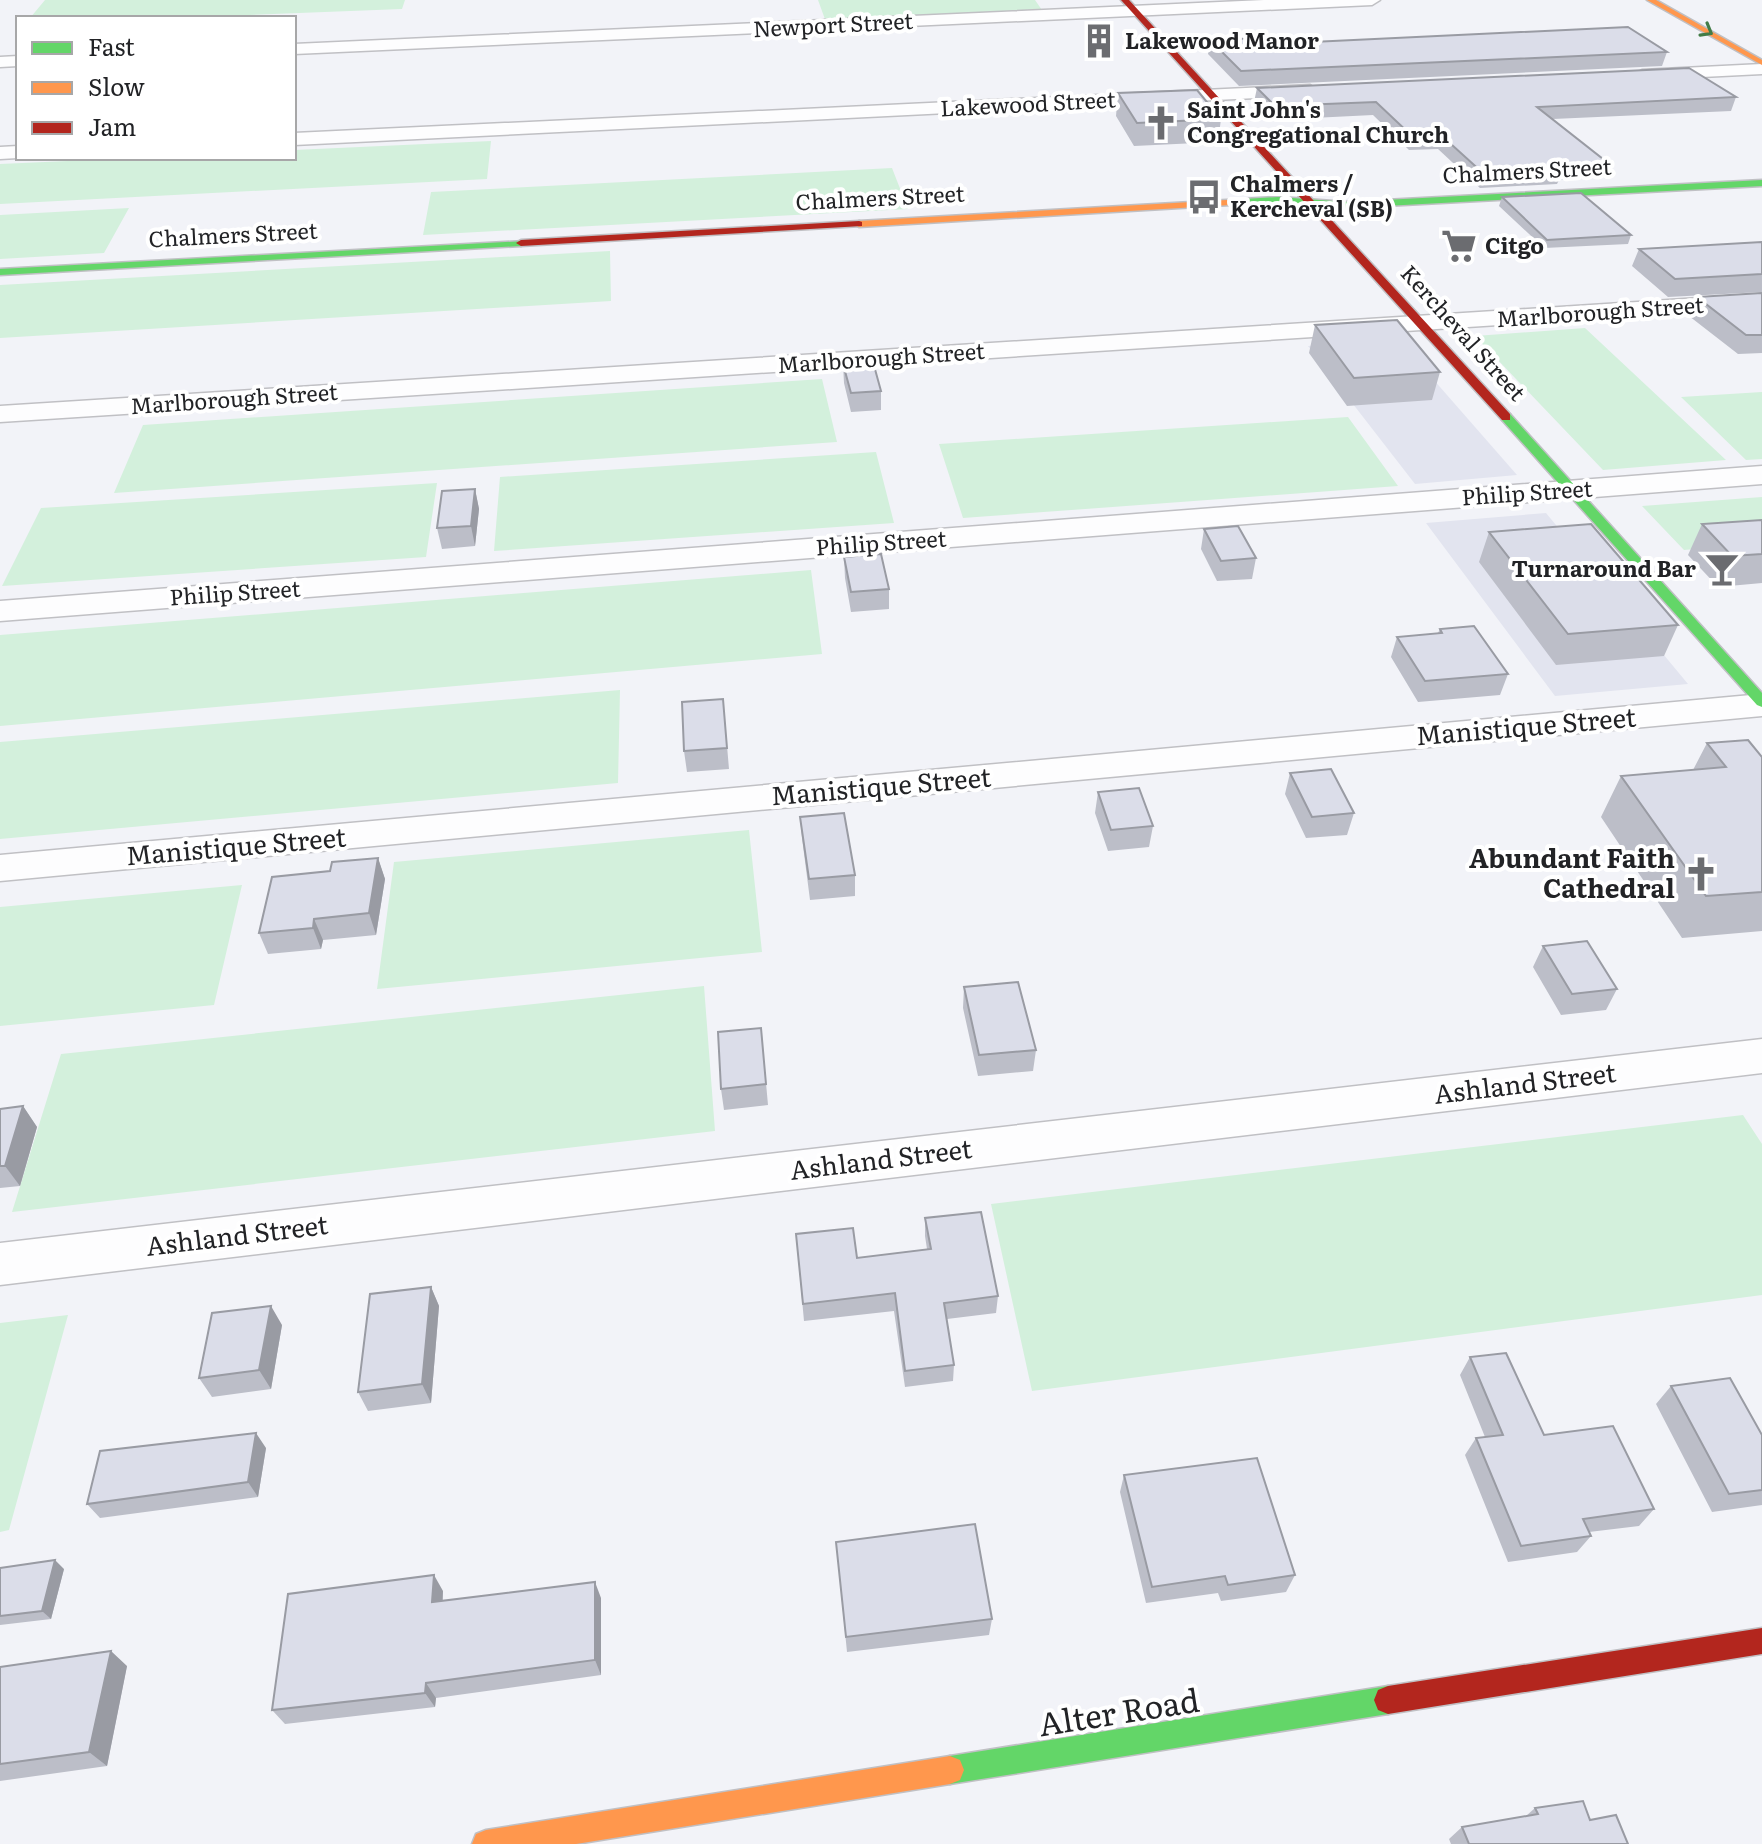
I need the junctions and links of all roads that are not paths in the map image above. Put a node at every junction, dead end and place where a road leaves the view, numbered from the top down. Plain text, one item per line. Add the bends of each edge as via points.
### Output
1 (1372, 0) edge
2 (1651, 0) edge
3 (1130, 6) edge
4 (296, 49) edge
5 (1762, 63) edge
6 (1762, 69) edge
7 (1619, 76) edge
8 (1332, 89) edge
9 (1212, 95) junction
10 (296, 139) edge
11 (1762, 183) edge
12 (1311, 203) junction
13 (0, 272) edge
14 (1762, 301) edge
15 (1422, 323) junction
16 (0, 414) edge
17 (1762, 475) edge
18 (1573, 489) junction
19 (0, 611) edge
20 (1762, 704) edge
21 (0, 868) edge
22 (1762, 1056) edge
23 (0, 1264) edge
24 (1762, 1641) edge
25 (486, 1844) edge

1 - 3 street, Newport Street
2 -> 5 street
3 - 4 street, Newport Street
3 - 9 street, Kercheval Street
6 - 7 street
8 - 9 street, Lakewood Street
9 - 10 street, Lakewood Street
9 - 12 street, Kercheval Street
11 - 12 street, Chalmers Street
12 - 13 street, Chalmers Street via 1265,201
12 - 15 street, Kercheval Street
14 - 15 street, Marlborough Street
15 - 16 street, Marlborough Street
15 - 18 street, Kercheval Street
17 - 18 street, Philip Street
18 - 19 street, Philip Street
18 - 20 street, Kercheval Street
20 - 21 street, Manistique Street
22 - 23 street, Ashland Street
24 - 25 street, Alter Road

